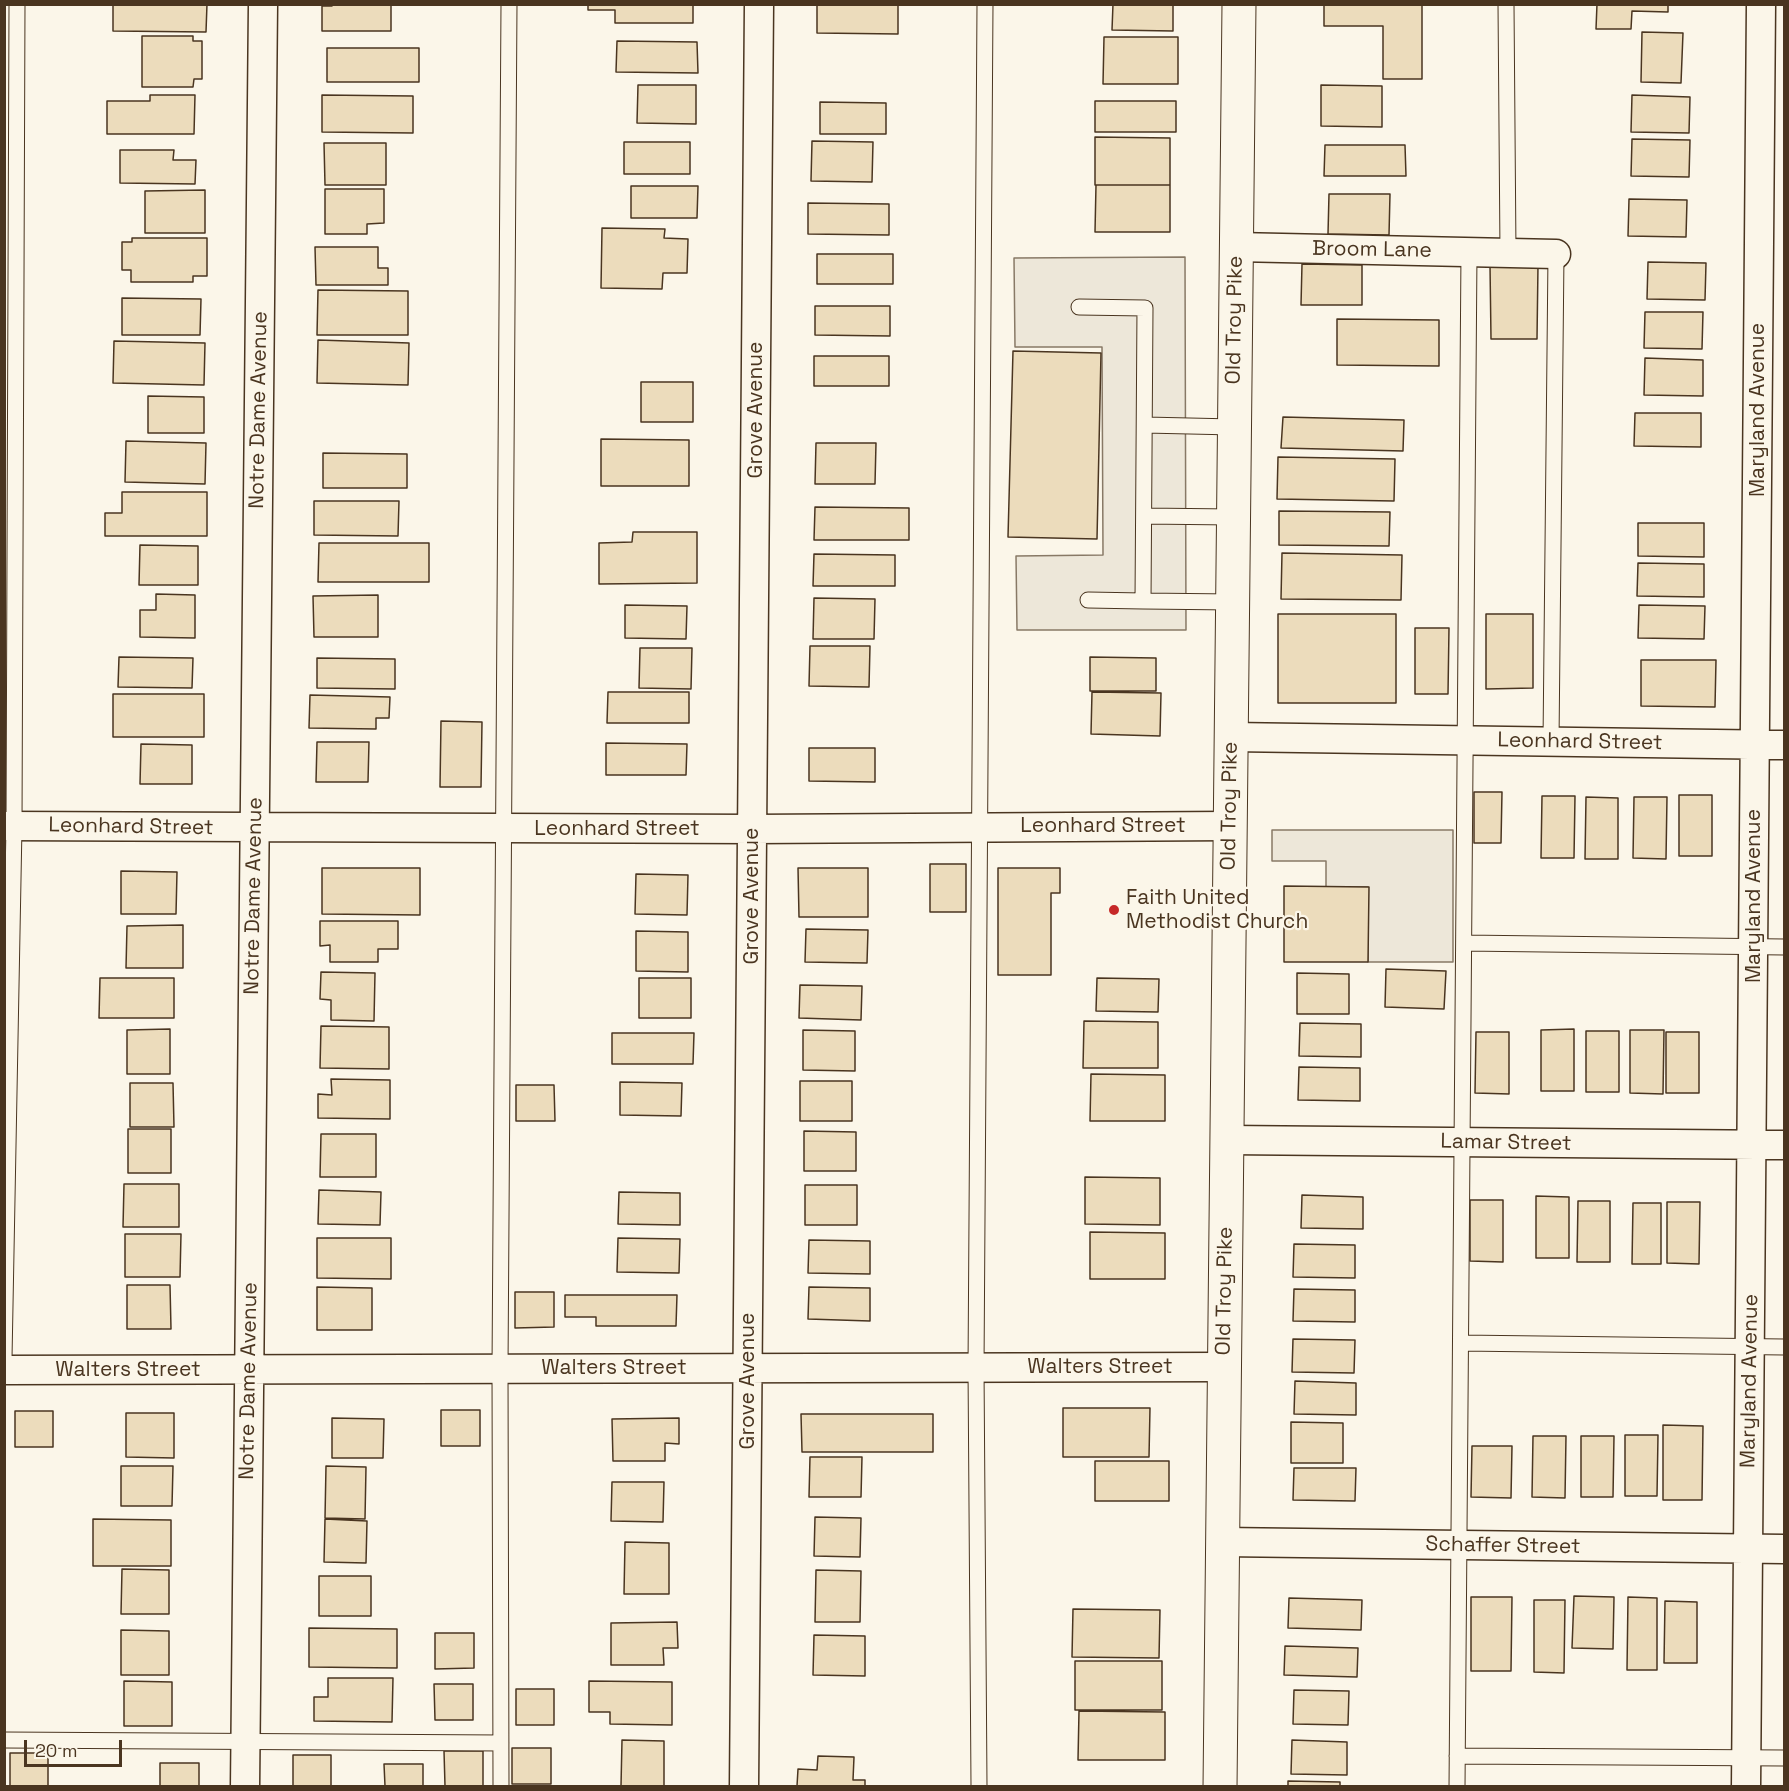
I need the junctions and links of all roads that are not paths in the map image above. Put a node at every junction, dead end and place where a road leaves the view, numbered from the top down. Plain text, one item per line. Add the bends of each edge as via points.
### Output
1 (17, 4) edge
2 (263, 4) edge
3 (509, 4) edge
4 (759, 4) edge
5 (985, 4) edge
6 (1239, 4) edge
7 (1506, 4) edge
8 (1761, 4) edge
9 (1236, 247) junction
10 (1469, 252) junction
11 (1508, 253) junction
12 (1556, 254) joint
13 (1078, 307) dead end
14 (1144, 425) junction
15 (1234, 427) junction
16 (1144, 516) junction
17 (1233, 517) junction
18 (1088, 600) dead end
19 (1143, 601) junction
20 (1233, 602) junction
21 (1231, 736) junction
22 (1466, 741) junction
23 (1551, 741) junction
24 (1755, 744) junction
25 (1785, 745) edge
26 (9, 826) edge
27 (978, 826) junction
28 (1230, 826) junction
29 (255, 828) junction
30 (505, 829) junction
31 (753, 829) junction
32 (1464, 943) junction
33 (1754, 946) junction
34 (1785, 947) edge
35 (1227, 1140) junction
36 (1462, 1142) junction
37 (1752, 1145) junction
38 (1785, 1145) edge
39 (1461, 1343) junction
40 (1750, 1346) junction
41 (1785, 1347) edge
42 (4, 1358) edge
43 (976, 1367) junction
44 (1224, 1367) junction
45 (748, 1368) junction
46 (249, 1369) junction
47 (500, 1369) junction
48 (4, 1370) edge
49 (1222, 1542) junction
50 (1459, 1545) junction
51 (1748, 1549) junction
52 (1785, 1549) edge
53 (4, 1740) edge
54 (245, 1742) junction
55 (501, 1743) junction
56 (1457, 1756) junction
57 (1747, 1758) junction
58 (1785, 1758) edge
59 (245, 1786) edge
60 (501, 1786) edge
61 (744, 1786) edge
62 (979, 1786) edge
63 (1220, 1786) edge
64 (1457, 1786) edge
65 (1746, 1786) edge

1 - 26 lane
2 - 29 street, Notre Dame Avenue
3 - 30 lane
4 - 31 street, Grove Avenue
5 - 27 lane
6 - 9 main road, Old Troy Pike
7 - 11 lane
8 - 24 street, Maryland Avenue
9 - 10 street, Broom Lane
9 - 15 main road, Old Troy Pike
10 - 11 street, Broom Lane
10 - 22 lane
11 - 12 street, Broom Lane
12 - 23 lane
13 - 14 lane via 1145,308
14 - 15 lane
14 - 16 lane
15 - 17 main road, Old Troy Pike
16 - 17 lane
16 - 19 lane
17 - 20 main road, Old Troy Pike
18 - 19 lane
19 - 20 lane
20 - 21 main road, Old Troy Pike
21 - 22 street, Leonhard Street
21 - 28 main road, Old Troy Pike
22 - 23 street, Leonhard Street
22 - 32 lane
23 - 24 street, Leonhard Street
24 - 25 street, Leonhard Street
24 - 33 street, Maryland Avenue
26 - 29 street, Leonhard Street
26 - 42 lane
27 - 28 street, Leonhard Street
27 - 31 street, Leonhard Street
27 - 43 lane
28 - 35 main road, Old Troy Pike
29 - 30 street, Leonhard Street
29 - 46 street, Notre Dame Avenue
30 - 31 street, Leonhard Street
30 - 47 lane
31 - 45 street, Grove Avenue
32 - 33 lane
32 - 36 lane
33 - 34 lane
33 - 37 street, Maryland Avenue
35 - 36 street, Lamar Street
35 - 44 main road, Old Troy Pike
36 - 37 street, Lamar Street
36 - 39 lane
37 - 38 street, Lamar Street
37 - 40 street, Maryland Avenue
39 - 40 lane
39 - 50 lane
40 - 41 lane
40 - 51 street, Maryland Avenue
43 - 44 street, Walters Street
43 - 45 street, Walters Street
43 - 62 lane
44 - 49 main road, Old Troy Pike
45 - 47 street, Walters Street
45 - 61 street, Grove Avenue
46 - 47 street, Walters Street
46 - 48 street, Walters Street
46 - 54 street, Notre Dame Avenue
47 - 55 lane
49 - 50 street, Schaffer Street
49 - 63 main road, Old Troy Pike
50 - 51 street, Schaffer Street
50 - 56 lane
51 - 52 street, Schaffer Street
51 - 57 street, Maryland Avenue
53 - 54 lane
54 - 55 lane
54 - 59 street, Notre Dame Avenue
55 - 60 lane
56 - 57 lane
56 - 64 lane
57 - 58 lane
57 - 65 street, Maryland Avenue

